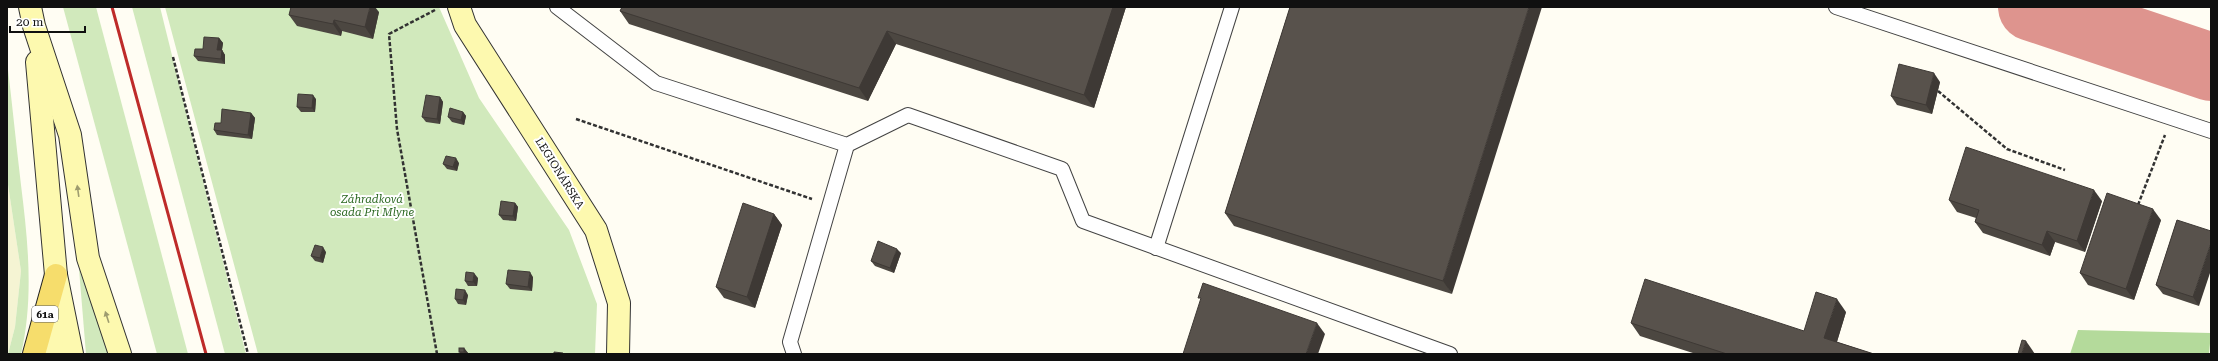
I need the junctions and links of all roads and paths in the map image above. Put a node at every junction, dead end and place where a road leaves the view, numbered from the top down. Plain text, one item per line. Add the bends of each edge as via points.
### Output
1 (439, 7) edge
2 (459, 7) edge
3 (557, 7) edge
4 (1232, 7) edge
5 (1836, 7) edge
6 (32, 16) edge
7 (173, 56) dead end
8 (1938, 91) dead end
9 (2172, 118) junction
10 (576, 119) dead end
11 (2211, 131) edge
12 (847, 145) junction
13 (2065, 170) dead end
14 (830, 205) junction
15 (2136, 212) edge
16 (1156, 248) junction
17 (56, 275) junction
18 (34, 354) edge
19 (51, 354) edge
20 (72, 354) edge
21 (120, 354) edge
22 (248, 354) edge
23 (437, 354) edge
24 (618, 354) edge
25 (794, 354) edge
26 (1450, 354) edge

1 - 23 path via 390,34 397,129
2 - 24 main road, LEGIONÁRSKA via 465,25 596,230 619,303
3 - 12 lane via 656,83
4 - 16 lane
5 - 9 lane
6 - 17 main road
21 -> 6 main road via 88,258 70,135
7 - 22 path
8 - 13 path via 2007,149
9 - 11 lane
9 - 15 path
10 - 14 path
12 - 14 lane
12 - 16 lane via 908,115 1062,169 1083,221
14 - 25 lane via 790,342
16 - 26 lane
17 - 18 main road, 61a
17 - 19 main road
17 - 20 main road

